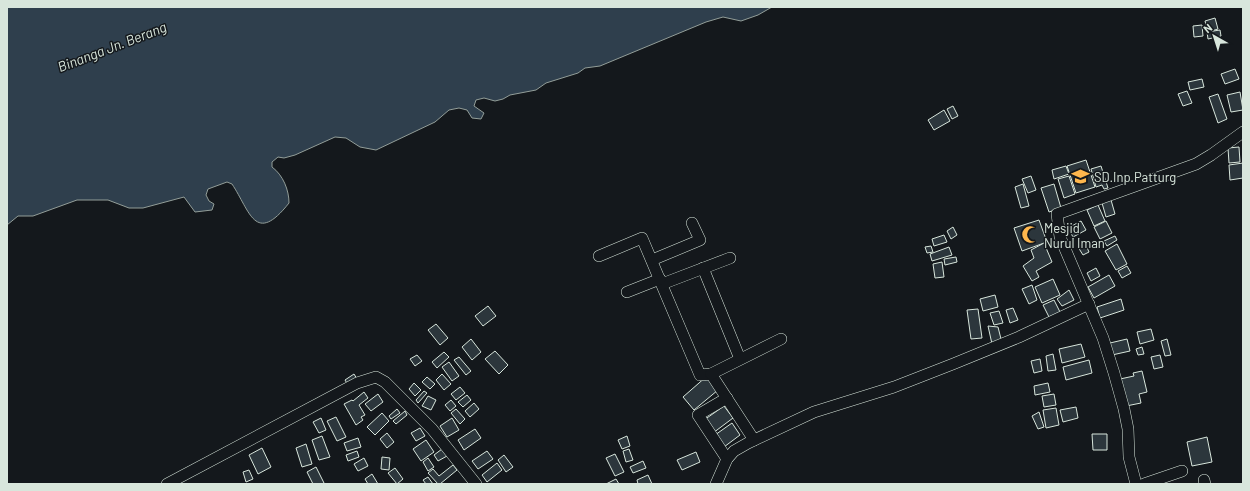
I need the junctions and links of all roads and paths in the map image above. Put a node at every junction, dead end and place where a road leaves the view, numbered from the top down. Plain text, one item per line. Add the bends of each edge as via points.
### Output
1 (1243, 132) edge
2 (692, 223) dead end
3 (599, 256) dead end
4 (730, 258) dead end
5 (652, 260) junction
6 (703, 268) junction
7 (661, 282) junction
8 (627, 292) dead end
9 (1089, 304) junction
10 (781, 338) dead end
11 (740, 359) junction
12 (711, 374) junction
13 (727, 398) junction
14 (754, 440) junction
15 (727, 458) junction
16 (1182, 471) dead end
17 (167, 484) edge
18 (476, 484) edge
19 (716, 484) edge
20 (1136, 484) edge
21 (1144, 484) edge

1 - 9 street via 1196,164 1057,214 1060,237
2 - 5 street via 700,240
3 - 5 street via 642,238
4 - 6 street
5 - 7 street
6 - 7 street
6 - 11 street
7 - 8 street
7 - 12 street via 700,375
9 - 14 street via 1019,337 894,387 814,412
9 - 20 street via 1105,345 1124,408 1129,457
10 - 11 street
11 - 12 street
12 - 13 street
13 - 14 street
13 - 15 street via 698,415
14 - 15 street
15 - 19 street
16 - 21 street
17 - 18 street via 357,383 376,377 385,382 432,429

